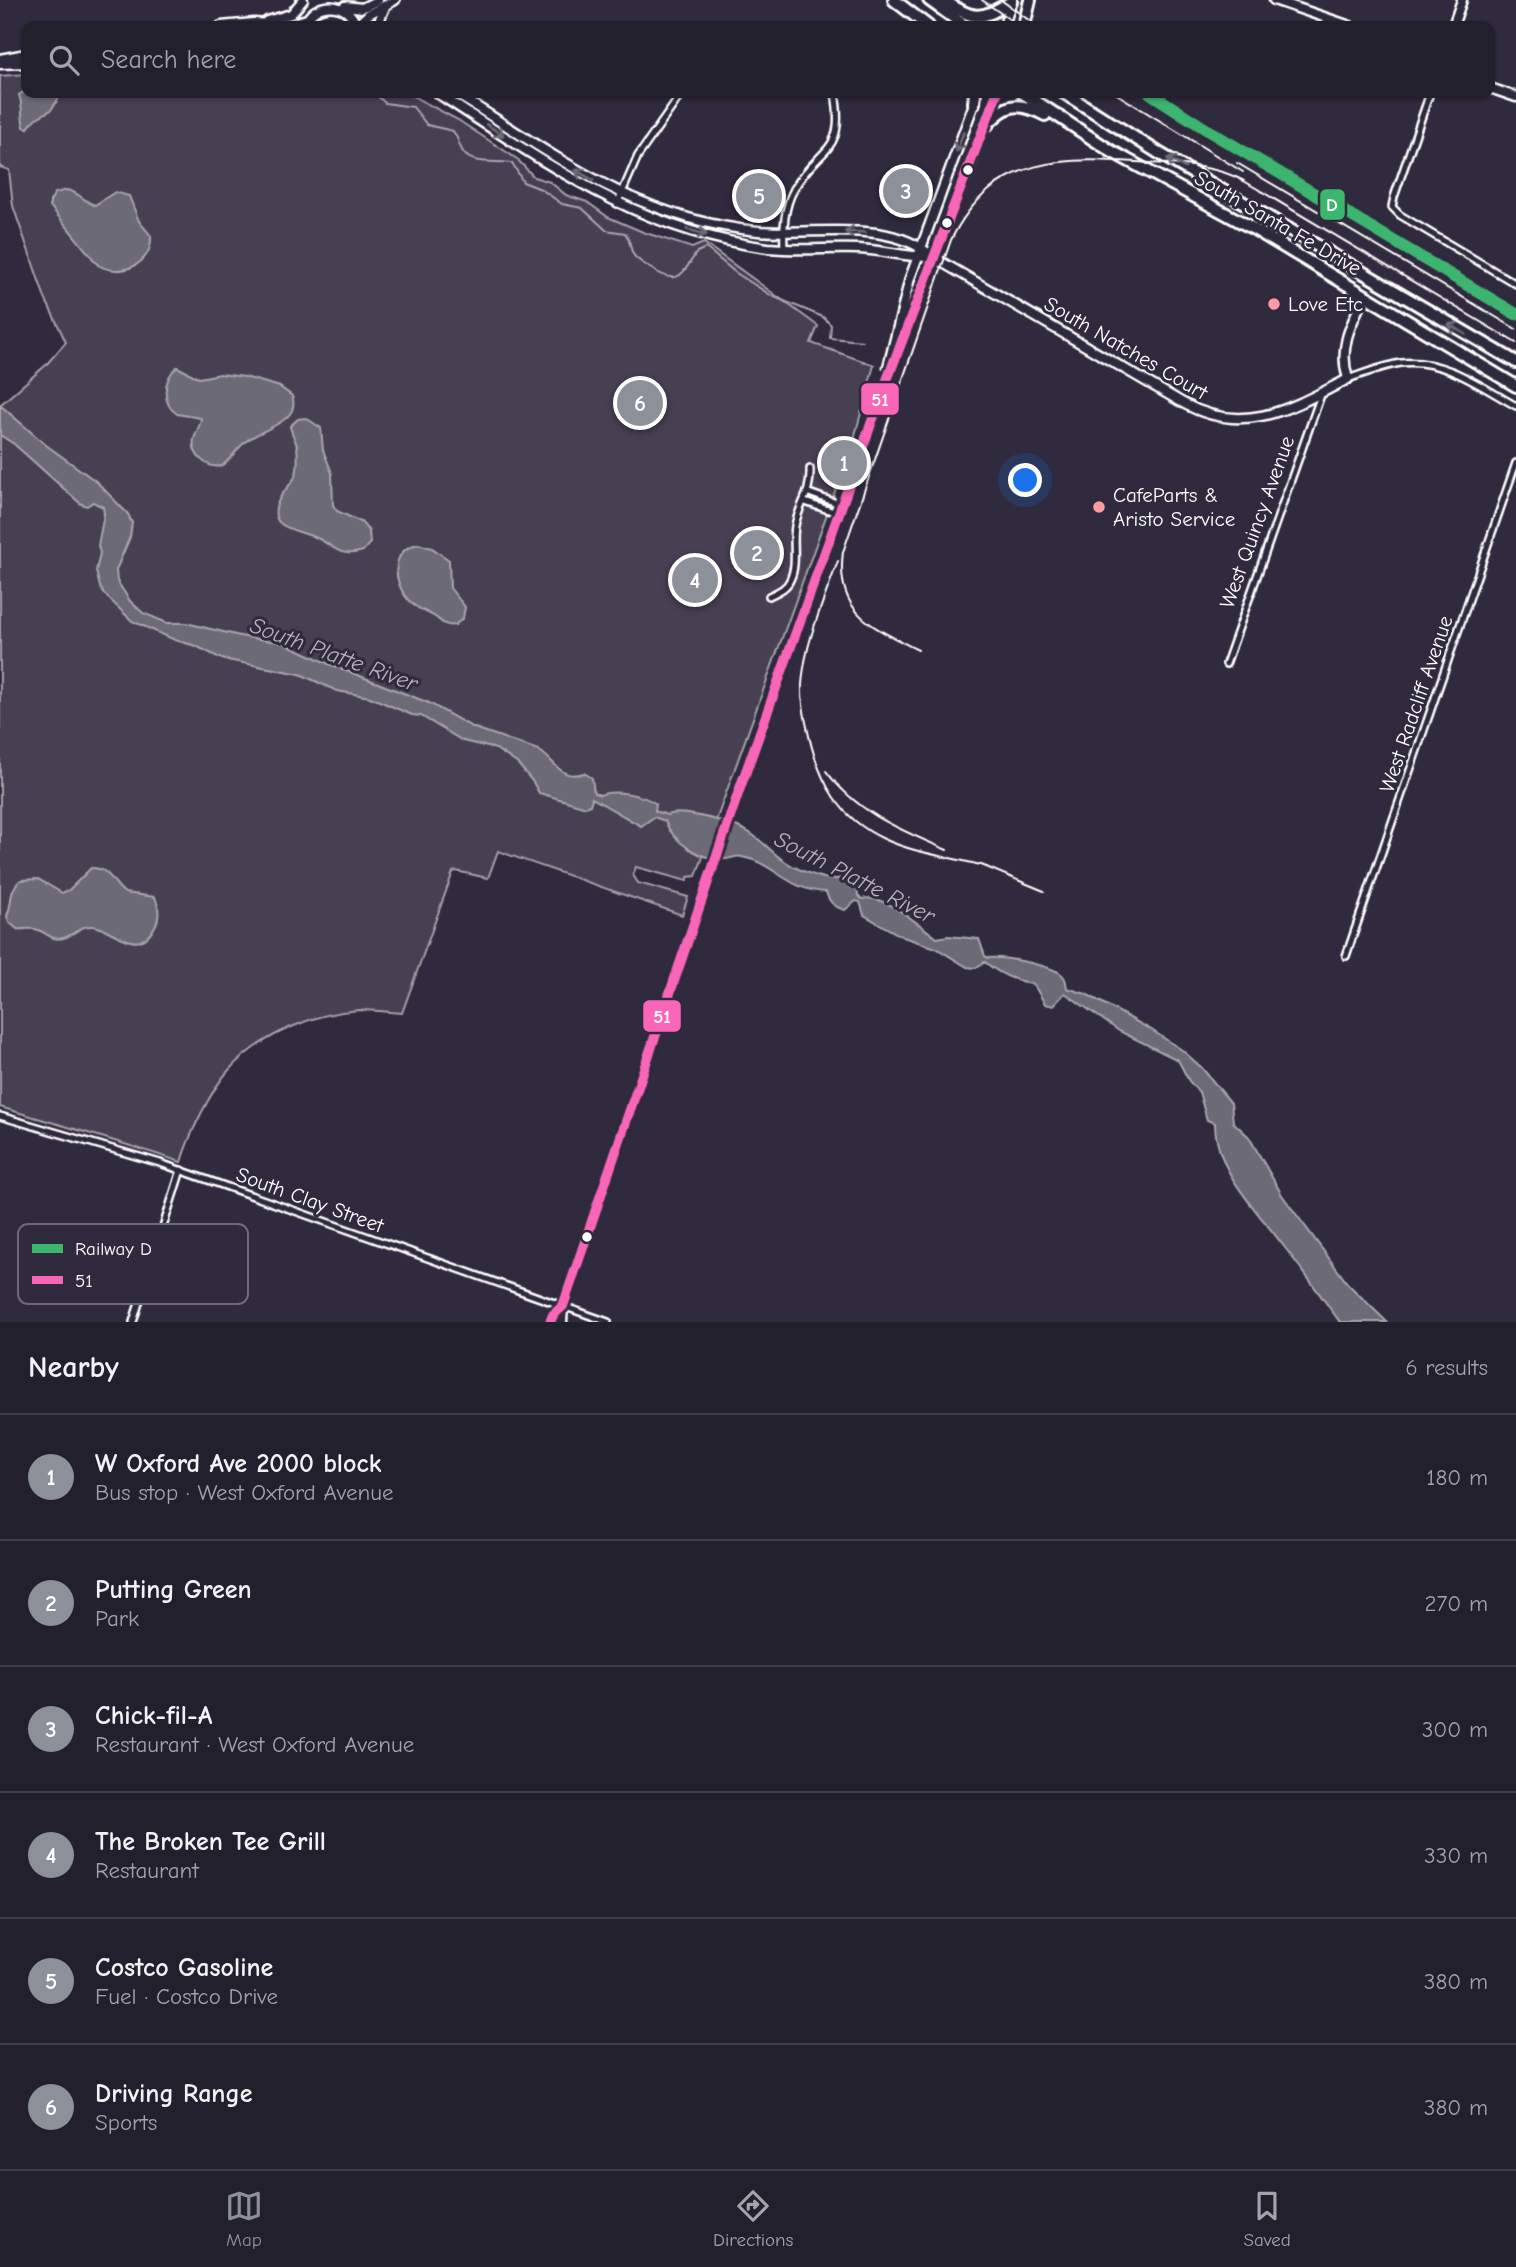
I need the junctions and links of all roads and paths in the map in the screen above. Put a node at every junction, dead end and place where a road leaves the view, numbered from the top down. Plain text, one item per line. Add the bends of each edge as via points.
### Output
1 (303, 0) edge
2 (310, 0) edge
3 (378, 0) edge
4 (894, 0) edge
5 (929, 0) edge
6 (943, 0) edge
7 (1029, 0) edge
8 (1274, 0) edge
9 (1462, 0) edge
10 (330, 1) edge
11 (1012, 1) edge
12 (391, 2) edge
13 (343, 6) junction
14 (307, 20) edge
15 (262, 21) edge
16 (354, 21) edge
17 (361, 21) edge
18 (378, 21) edge
19 (921, 21) edge
20 (958, 21) edge
21 (1006, 21) edge
22 (1023, 21) edge
23 (1335, 21) edge
24 (1455, 21) edge
25 (21, 55) edge
26 (0, 61) edge
27 (21, 63) edge
28 (1495, 90) edge
29 (1516, 97) edge
30 (446, 98) edge
31 (464, 98) edge
32 (678, 98) edge
33 (836, 98) edge
34 (974, 98) edge
35 (995, 98) edge
36 (1030, 98) edge
37 (1072, 98) edge
38 (1428, 98) edge
39 (984, 128) junction
40 (1095, 141) junction
41 (621, 194) junction
42 (617, 204) junction
43 (784, 232) junction
44 (921, 247) junction
45 (784, 249) junction
46 (933, 257) junction
47 (917, 258) junction
48 (1516, 284) edge
49 (1365, 295) junction
50 (1516, 362) edge
51 (1348, 379) junction
52 (1516, 386) edge
53 (884, 388) junction
54 (1322, 393) junction
55 (1516, 406) edge
56 (1516, 463) edge
57 (810, 469) dead end
58 (809, 493) junction
59 (805, 502) junction
60 (842, 510) junction
61 (769, 596) dead end
62 (1226, 664) dead end
63 (1346, 956) dead end
64 (0, 1116) edge
65 (181, 1170) junction
66 (164, 1224) edge
67 (139, 1304) edge
68 (563, 1306) junction
69 (133, 1322) edge
70 (550, 1322) edge
71 (562, 1322) edge
72 (608, 1322) edge

1 - 15 street via 290,14
2 - 14 street
3 - 13 street via 362,8
4 - 19 highway
5 - 20 highway
6 - 11 highway via 978,17
7 - 22 highway
8 - 23 street
9 - 24 street
10 - 13 street
10 - 14 street via 318,6
11 - 21 street
12 - 17 street
12 - 18 street
13 - 16 street
25 - 26 street
26 - 27 street
28 - 29 street
30 -> 42 street via 565,176
41 -> 31 street via 560,161
32 - 41 street via 640,153
33 - 43 street via 839,116 835,136 792,193
34 -> 44 street
35 - 39 street
36 - 40 highway, South Santa Fe Drive
50 -> 37 highway, South Santa Fe Drive
38 - 48 street via 1392,207
39 - 40 highway via 1003,109 1020,106
39 - 46 street
40 - 49 highway, South Santa Fe Drive
41 - 42 street
41 - 43 street via 700,221
42 -> 45 street via 700,233
44 -> 43 street via 868,233
43 - 45 street
44 - 46 street, South Natches Court
44 - 47 street
45 - 47 street via 870,249
46 - 47 street
46 - 53 street
46 - 54 street, South Natches Court via 1204,414 1258,418
47 - 53 street
49 - 51 street via 1345,343
49 - 52 highway, South Santa Fe Drive
51 - 54 street, South Natches Court
51 - 55 street via 1402,363 1431,364
53 - 60 street
54 - 62 street, West Quincy Avenue
56 - 63 street, West Radcliff Avenue
57 - 58 street
58 - 59 street
58 - 60 street
59 - 60 street
59 - 61 street via 794,530 792,575 784,588
60 - 68 street via 708,879
64 - 65 street, South Clay Street
65 - 66 street
65 - 68 street, South Clay Street
67 - 69 street
68 - 70 street
68 - 71 street
68 - 72 street, South Clay Street

